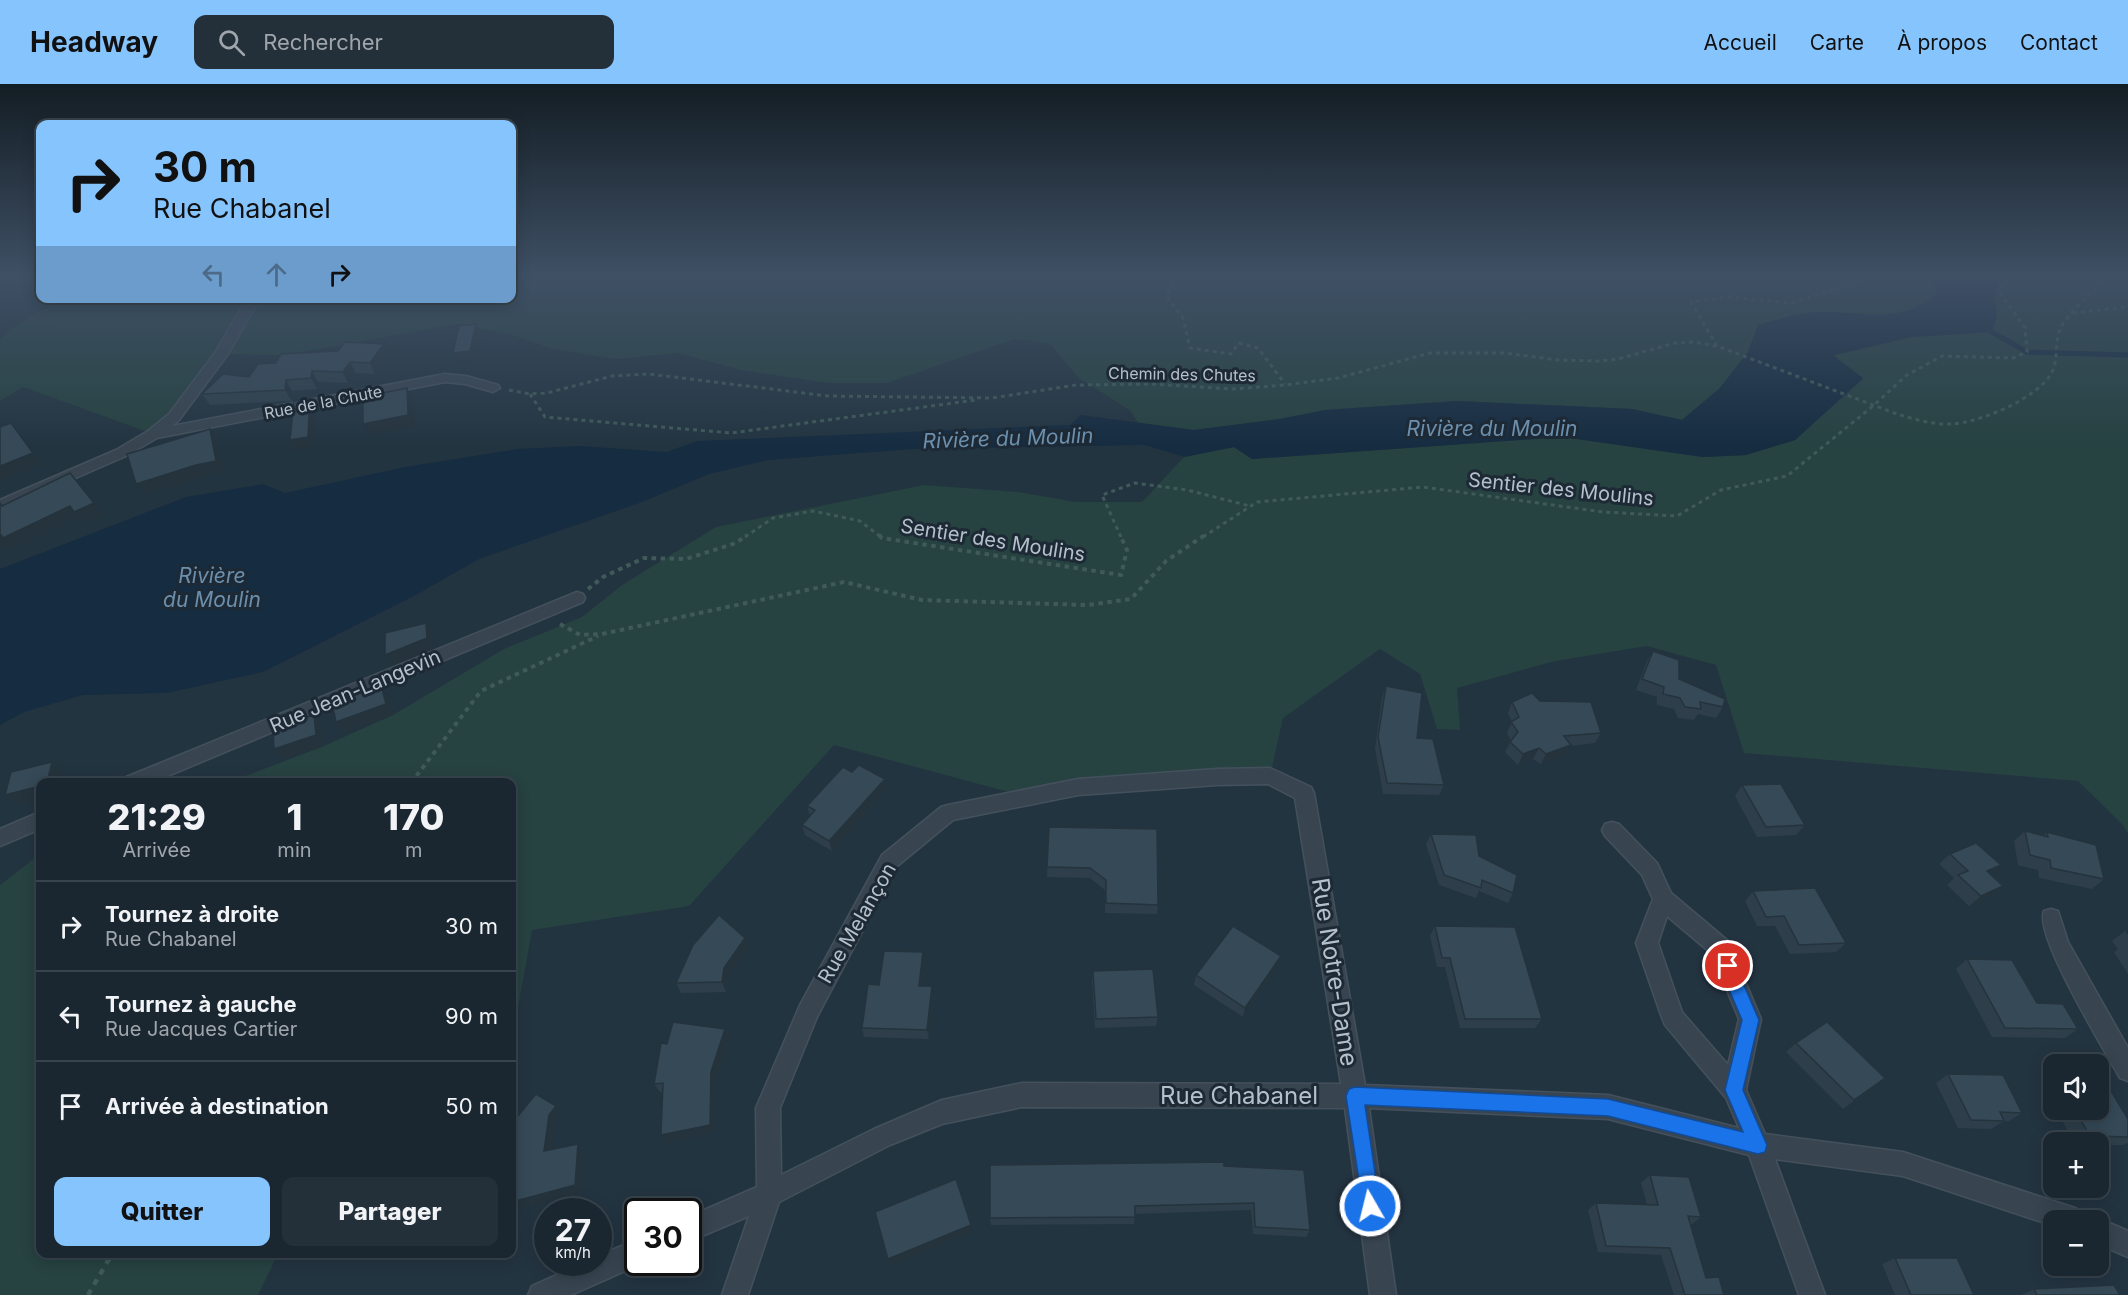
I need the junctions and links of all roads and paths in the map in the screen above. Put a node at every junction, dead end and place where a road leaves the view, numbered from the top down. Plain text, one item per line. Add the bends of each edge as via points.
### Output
1 (232, 334) edge
2 (1187, 334) edge
3 (1710, 334) edge
4 (2025, 334) edge
5 (2059, 334) edge
6 (1717, 346) junction
7 (1285, 385) junction
8 (493, 388) joint
9 (530, 394) junction
10 (992, 398) junction
11 (1873, 406) junction
12 (153, 434) junction
13 (0, 506) edge
14 (1250, 506) junction
15 (577, 598) joint
16 (541, 613) junction
17 (602, 634) junction
18 (1270, 776) joint
19 (143, 778) edge
20 (415, 778) edge
21 (36, 822) edge
22 (1612, 830) dead end
23 (0, 838) edge
24 (1663, 899) junction
25 (2051, 918) dead end
26 (2128, 1071) edge
27 (1734, 1090) junction
28 (1355, 1096) junction
29 (1758, 1145) junction
30 (769, 1194) junction
31 (2043, 1211) edge
32 (702, 1224) edge
33 (2109, 1236) edge
34 (2128, 1244) edge
35 (110, 1258) edge
36 (624, 1258) edge
37 (88, 1295) edge
38 (541, 1295) edge
39 (735, 1295) edge
40 (1383, 1295) edge
41 (1812, 1295) edge

1 - 12 street via 174,417
2 - 7 path via 1190,348 1231,354 1239,343 1258,348
3 - 6 path
4 - 11 path, Sentier des Moulins via 2026,352 2013,358 1942,356 1907,375
5 - 11 path, Chemin des Chutes via 2050,376 2013,402 1971,421 1950,424
6 - 7 path, Chemin des Chutes via 1675,343 1599,361 1505,353 1430,353 1338,378
6 - 11 path, Chemin des Chutes
7 - 10 path, Chemin des Chutes via 1234,389 1076,384
8 - 9 path, Chemin des Chutes
8 - 12 street, Rue de la Chute via 445,378
9 - 10 path, Chemin des Chutes via 612,376 649,375 828,396
9 - 10 path via 545,417 731,433
11 - 14 path, Sentier des Moulins via 1787,476 1721,490 1677,516 1603,512 1423,487 1257,502
12 - 13 street via 121,453
14 - 15 path, Sentier des Moulins via 1187,490 1135,483 1102,495 1126,550 1121,575 882,538 860,521 813,512 773,518 736,543 686,559 644,558 603,577
14 - 17 path, Sentier des Moulins via 1166,561 1131,598 1088,605 922,600 844,582
15 - 16 street, Rue Jean-Langevin
16 - 17 path, Sentier des Moulins via 580,635
16 - 19 street, Rue Jean-Langevin
17 - 20 path via 481,692
18 - 28 street, Rue Notre-Dame via 1304,793
18 - 30 street, Rue Melançon via 1078,787 948,813 889,861 808,1012 768,1108
21 - 23 street
22 - 24 street via 1650,869
24 - 27 street via 1647,943 1673,1018
24 - 27 street via 1720,948 1750,1020
25 - 26 street via 2058,944
27 - 29 street
28 - 29 street, Rue Chabanel via 1608,1107
28 - 30 street, Rue Chabanel via 1022,1095 942,1112 882,1137
28 - 40 street, Rue Notre-Dame
29 - 31 street, Rue Chabanel via 1904,1164
29 - 41 street
30 - 32 street, Rue Chabanel
30 - 39 street, Rue Melançon
33 - 34 street
35 - 37 path
36 - 38 street

